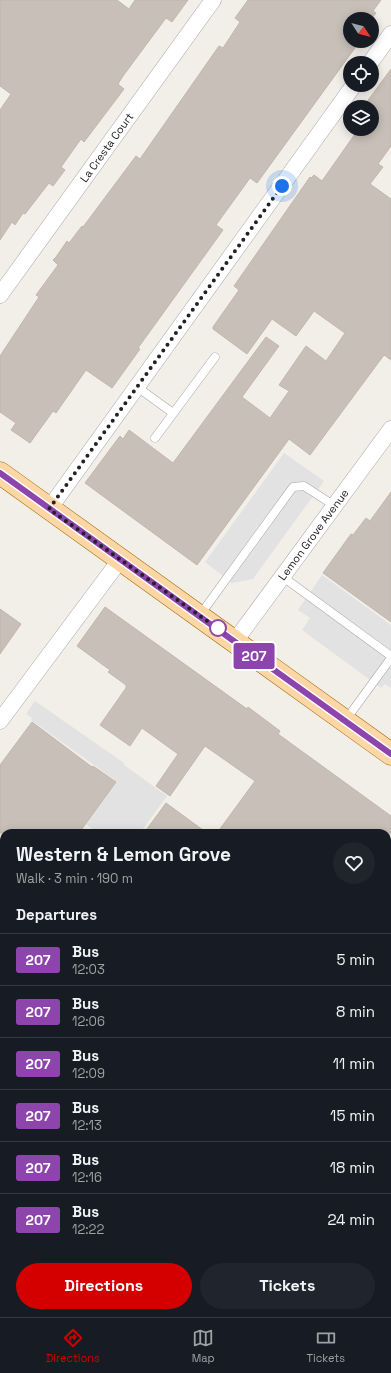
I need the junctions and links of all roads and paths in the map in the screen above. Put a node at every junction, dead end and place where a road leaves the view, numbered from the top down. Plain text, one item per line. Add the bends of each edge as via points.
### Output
1 (213, 0) edge
2 (391, 34) edge
3 (375, 56) edge
4 (349, 92) edge
5 (0, 295) edge
6 (215, 356) dead end
7 (137, 387) junction
8 (173, 413) junction
9 (391, 429) edge
10 (155, 438) dead end
11 (0, 473) edge
12 (335, 506) junction
13 (49, 509) junction
14 (120, 560) junction
15 (283, 578) junction
16 (200, 615) junction
17 (235, 641) junction
18 (391, 657) edge
19 (0, 721) edge
20 (345, 721) junction
21 (391, 754) edge

1 - 5 street, La Cresta Court
2 - 3 street
4 - 7 street
6 - 8 lane
7 - 8 lane
7 - 13 street
8 - 10 lane
9 - 12 street, Lemon Grove Avenue
11 - 13 main road
12 - 15 street, Lemon Grove Avenue
12 - 16 lane via 304,486 293,487
13 - 14 main road
14 - 16 main road
14 - 19 street
15 - 17 street, Lemon Grove Avenue
15 - 18 lane
16 - 17 main road
17 - 20 main road
18 - 20 lane
20 - 21 main road

